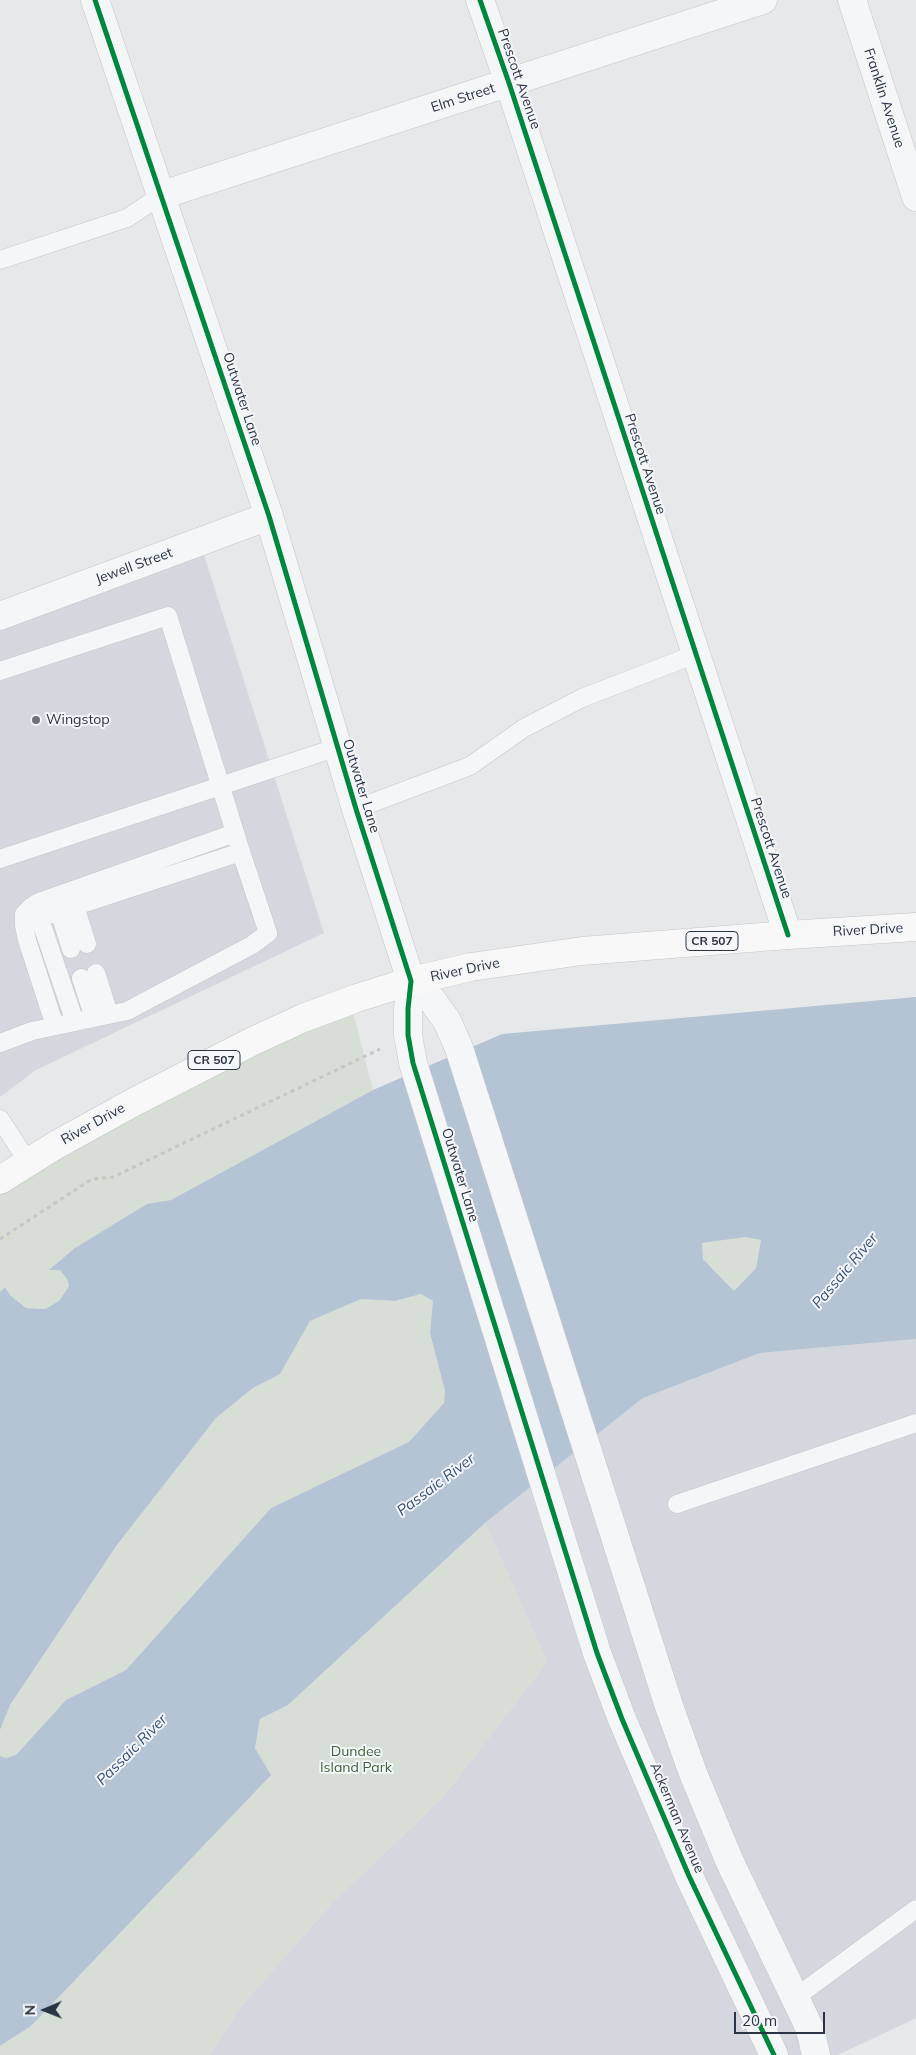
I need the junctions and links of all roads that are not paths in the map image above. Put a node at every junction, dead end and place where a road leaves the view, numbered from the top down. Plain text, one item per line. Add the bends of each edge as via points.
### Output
1 (95, 0) edge
2 (480, 0) edge
3 (763, 0) edge
4 (852, 0) edge
5 (509, 83) junction
6 (162, 195) junction
7 (916, 197) edge
8 (0, 260) edge
9 (269, 516) junction
10 (0, 616) edge
11 (696, 654) junction
12 (0, 671) edge
13 (338, 747) junction
14 (221, 786) junction
15 (356, 809) junction
16 (235, 833) junction
17 (241, 852) junction
18 (0, 858) edge
19 (67, 908) junction
20 (916, 927) edge
21 (788, 935) junction
22 (79, 946) dead end
23 (89, 975) dead end
24 (411, 982) junction
25 (102, 1016) junction
26 (75, 1022) junction
27 (56, 1026) junction
28 (0, 1043) edge
29 (0, 1119) edge
30 (28, 1162) junction
31 (0, 1180) edge
32 (916, 1423) edge
33 (677, 1504) dead end
34 (575, 1584) joint
35 (916, 1909) edge
36 (796, 1997) junction
37 (774, 2055) edge
38 (816, 2055) edge

1 - 6 street, Outwater Lane
2 - 5 street, Prescott Avenue
3 - 5 street, Elm Street
4 - 7 street, Franklin Avenue
5 - 6 street, Elm Street
5 - 11 street, Prescott Avenue
6 - 8 lane via 126,218
6 - 9 street, Outwater Lane
9 - 10 street, Jewell Street
9 - 13 street, Outwater Lane
11 - 15 lane via 582,698 524,728 470,766
11 - 21 street, Prescott Avenue
12 - 14 lane via 168,616
13 - 14 lane
13 - 15 street, Outwater Lane
14 - 16 lane
14 - 18 lane
15 - 24 street, Outwater Lane
16 - 17 lane
16 - 27 lane via 38,902 24,914 24,925
17 - 19 lane
17 - 25 lane via 268,933 252,945 127,1011
19 - 22 lane
19 - 26 lane via 42,917 41,922
20 - 21 main road, River Drive / CR 507
21 - 24 main road, River Drive / CR 507 via 582,951 471,967
23 - 25 lane
24 - 30 main road, River Drive / CR 507 via 303,1018 251,1042 134,1102
24 - 34 street, Outwater Lane via 408,1035 413,1063
24 - 36 street via 432,1000 447,1021 459,1048 669,1706 729,1860
25 - 26 lane
26 - 27 lane
27 - 28 lane
29 - 30 lane
30 - 31 main road, River Drive / CR 507
32 - 33 lane
34 - 37 street, Ackerman Avenue via 622,1719 690,1876
35 - 36 lane
36 - 38 street via 810,2028

